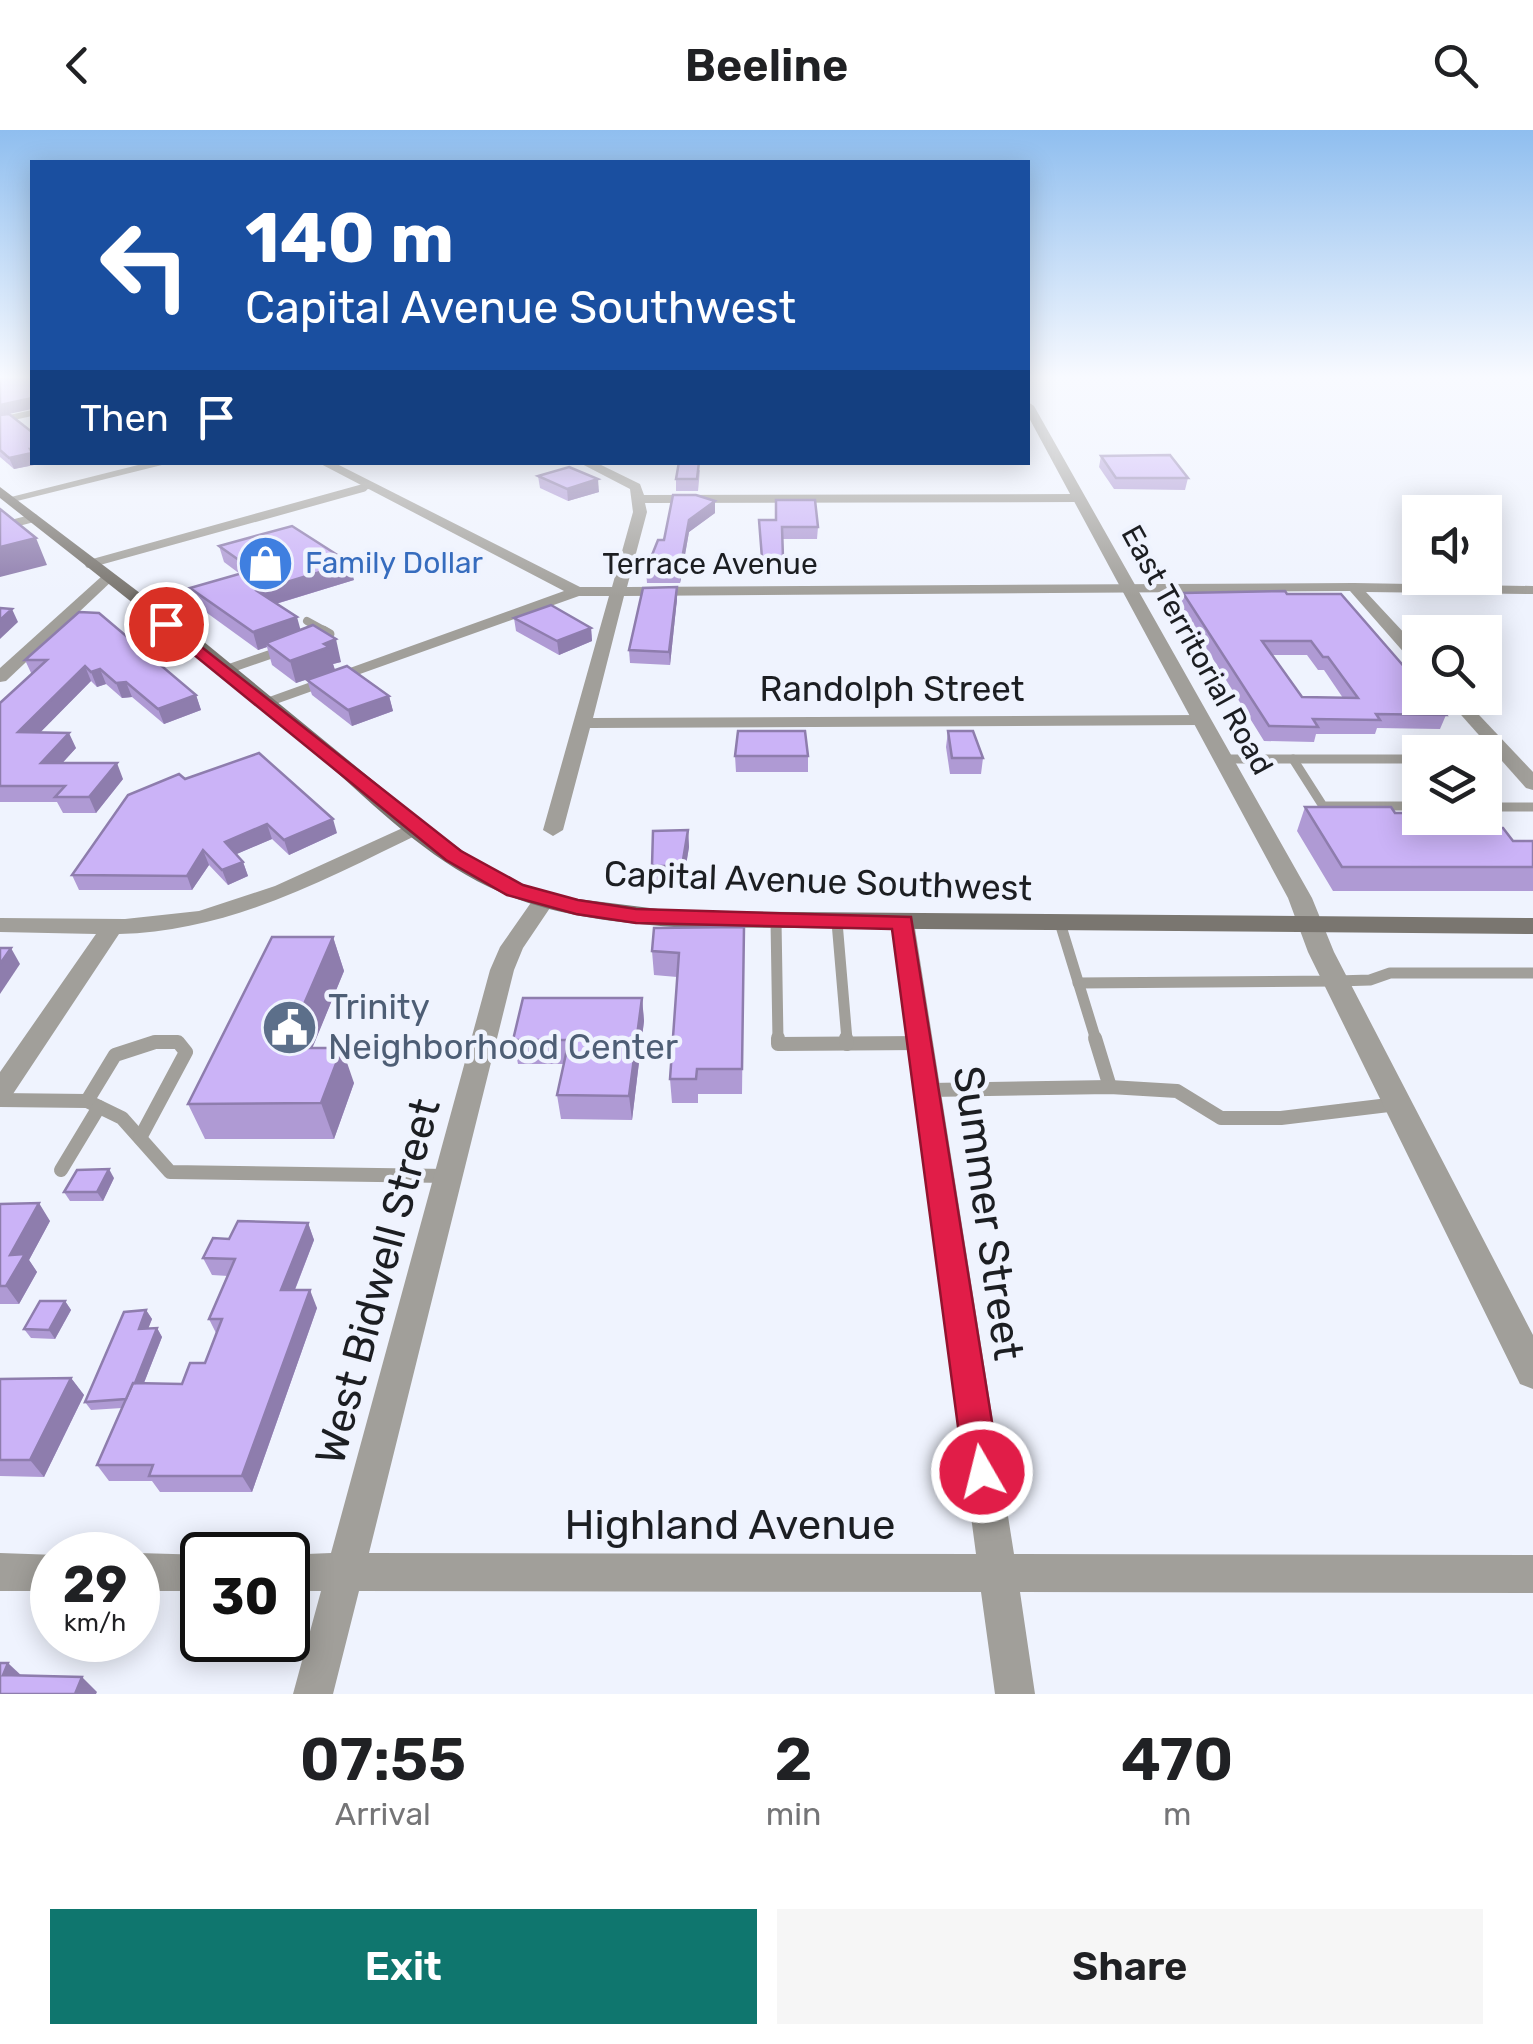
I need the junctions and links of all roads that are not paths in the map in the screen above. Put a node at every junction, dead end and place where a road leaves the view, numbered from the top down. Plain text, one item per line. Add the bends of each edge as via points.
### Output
1 (1052, 450) edge
2 (153, 465) edge
3 (329, 465) edge
4 (591, 465) edge
5 (370, 486) junction
6 (3, 496) edge
7 (1078, 498) junction
8 (641, 499) junction
9 (34, 518) junction
10 (0, 526) edge
11 (98, 571) junction
12 (1354, 587) junction
13 (1129, 589) junction
14 (1533, 590) edge
15 (577, 592) junction
16 (619, 592) junction
17 (308, 620) dead end
18 (1402, 640) edge
19 (225, 670) junction
20 (0, 676) edge
21 (266, 701) junction
22 (1470, 715) edge
23 (1201, 720) junction
24 (583, 722) junction
25 (1222, 759) junction
26 (1292, 759) junction
27 (1402, 759) edge
28 (1533, 784) edge
29 (1402, 806) edge
30 (1502, 807) edge
31 (1533, 807) edge
32 (418, 826) junction
33 (553, 830) dead end
34 (545, 899) junction
35 (776, 921) junction
36 (837, 922) junction
37 (903, 922) junction
38 (1060, 924) junction
39 (1309, 924) junction
40 (0, 925) edge
41 (113, 926) junction
42 (1533, 926) edge
43 (1533, 973) edge
44 (1337, 982) junction
45 (1078, 983) junction
46 (922, 1043) junction
47 (848, 1044) junction
48 (1110, 1086) junction
49 (930, 1090) junction
50 (0, 1096) edge
51 (93, 1104) junction
52 (1397, 1104) junction
53 (140, 1138) junction
54 (60, 1170) dead end
55 (448, 1176) junction
56 (1533, 1372) edge
57 (0, 1572) edge
58 (30, 1572) edge
59 (310, 1572) edge
60 (345, 1572) junction
61 (996, 1572) junction
62 (1533, 1574) edge
63 (313, 1694) edge
64 (1015, 1694) edge

1 - 7 street, East Territorial Road
2 - 6 street
3 - 5 street, Terrace Avenue
4 - 8 street via 633,484
5 - 11 lane
5 - 15 street, Terrace Avenue
6 - 9 main road, Capital Avenue Southwest
7 - 8 street
7 - 13 street, East Territorial Road
8 - 16 street
9 - 10 lane
9 - 11 main road, Capital Avenue Southwest
11 - 19 main road, Capital Avenue Southwest
11 - 20 street
12 - 13 street, Terrace Avenue
12 - 14 street, Terrace Avenue
12 - 18 street
13 - 16 street, Terrace Avenue
13 - 23 street, East Territorial Road
15 - 16 street, Terrace Avenue
15 - 21 street
16 - 24 street
17 - 19 lane via 330,634
19 - 21 main road, Capital Avenue Southwest
21 - 32 main road, Capital Avenue Southwest
22 - 28 street
23 - 24 street, Randolph Street
23 - 25 street, East Territorial Road
24 - 33 street
25 - 26 lane
25 - 39 street, East Territorial Road
26 - 27 lane
26 - 29 lane via 1323,806
30 - 31 lane
32 - 34 main road, Capital Avenue Southwest via 471,868
32 - 41 street via 218,914
34 - 35 main road, Capital Avenue Southwest via 636,916
34 - 55 street, West Bidwell Street via 502,970
35 - 36 main road, Capital Avenue Southwest
35 - 47 lane via 778,1044
36 - 37 main road, Capital Avenue Southwest
36 - 47 lane
37 - 38 main road, Capital Avenue Southwest
37 - 46 street, Summer Street
38 - 39 main road, Capital Avenue Southwest
38 - 45 lane
39 - 42 main road, Capital Avenue Southwest
39 - 44 street, East Territorial Road
40 - 41 street
41 - 50 street
43 - 44 lane via 1390,973
44 - 45 lane
44 - 52 street, East Territorial Road
45 - 48 lane
46 - 47 lane
46 - 49 street, Summer Street
48 - 49 lane
48 - 52 lane via 1177,1091 1220,1118
49 - 61 street, Summer Street
50 - 51 lane
51 - 53 lane via 122,1118
51 - 53 lane via 114,1055 178,1042 186,1052
51 - 54 lane
52 - 56 street, East Territorial Road
53 - 55 lane via 170,1172
55 - 60 street, West Bidwell Street
57 - 58 street
59 - 60 street, Highland Avenue
60 - 61 street, Highland Avenue
60 - 63 street, West Bidwell Street
61 - 62 street, Highland Avenue
61 - 64 street, Summer Street

